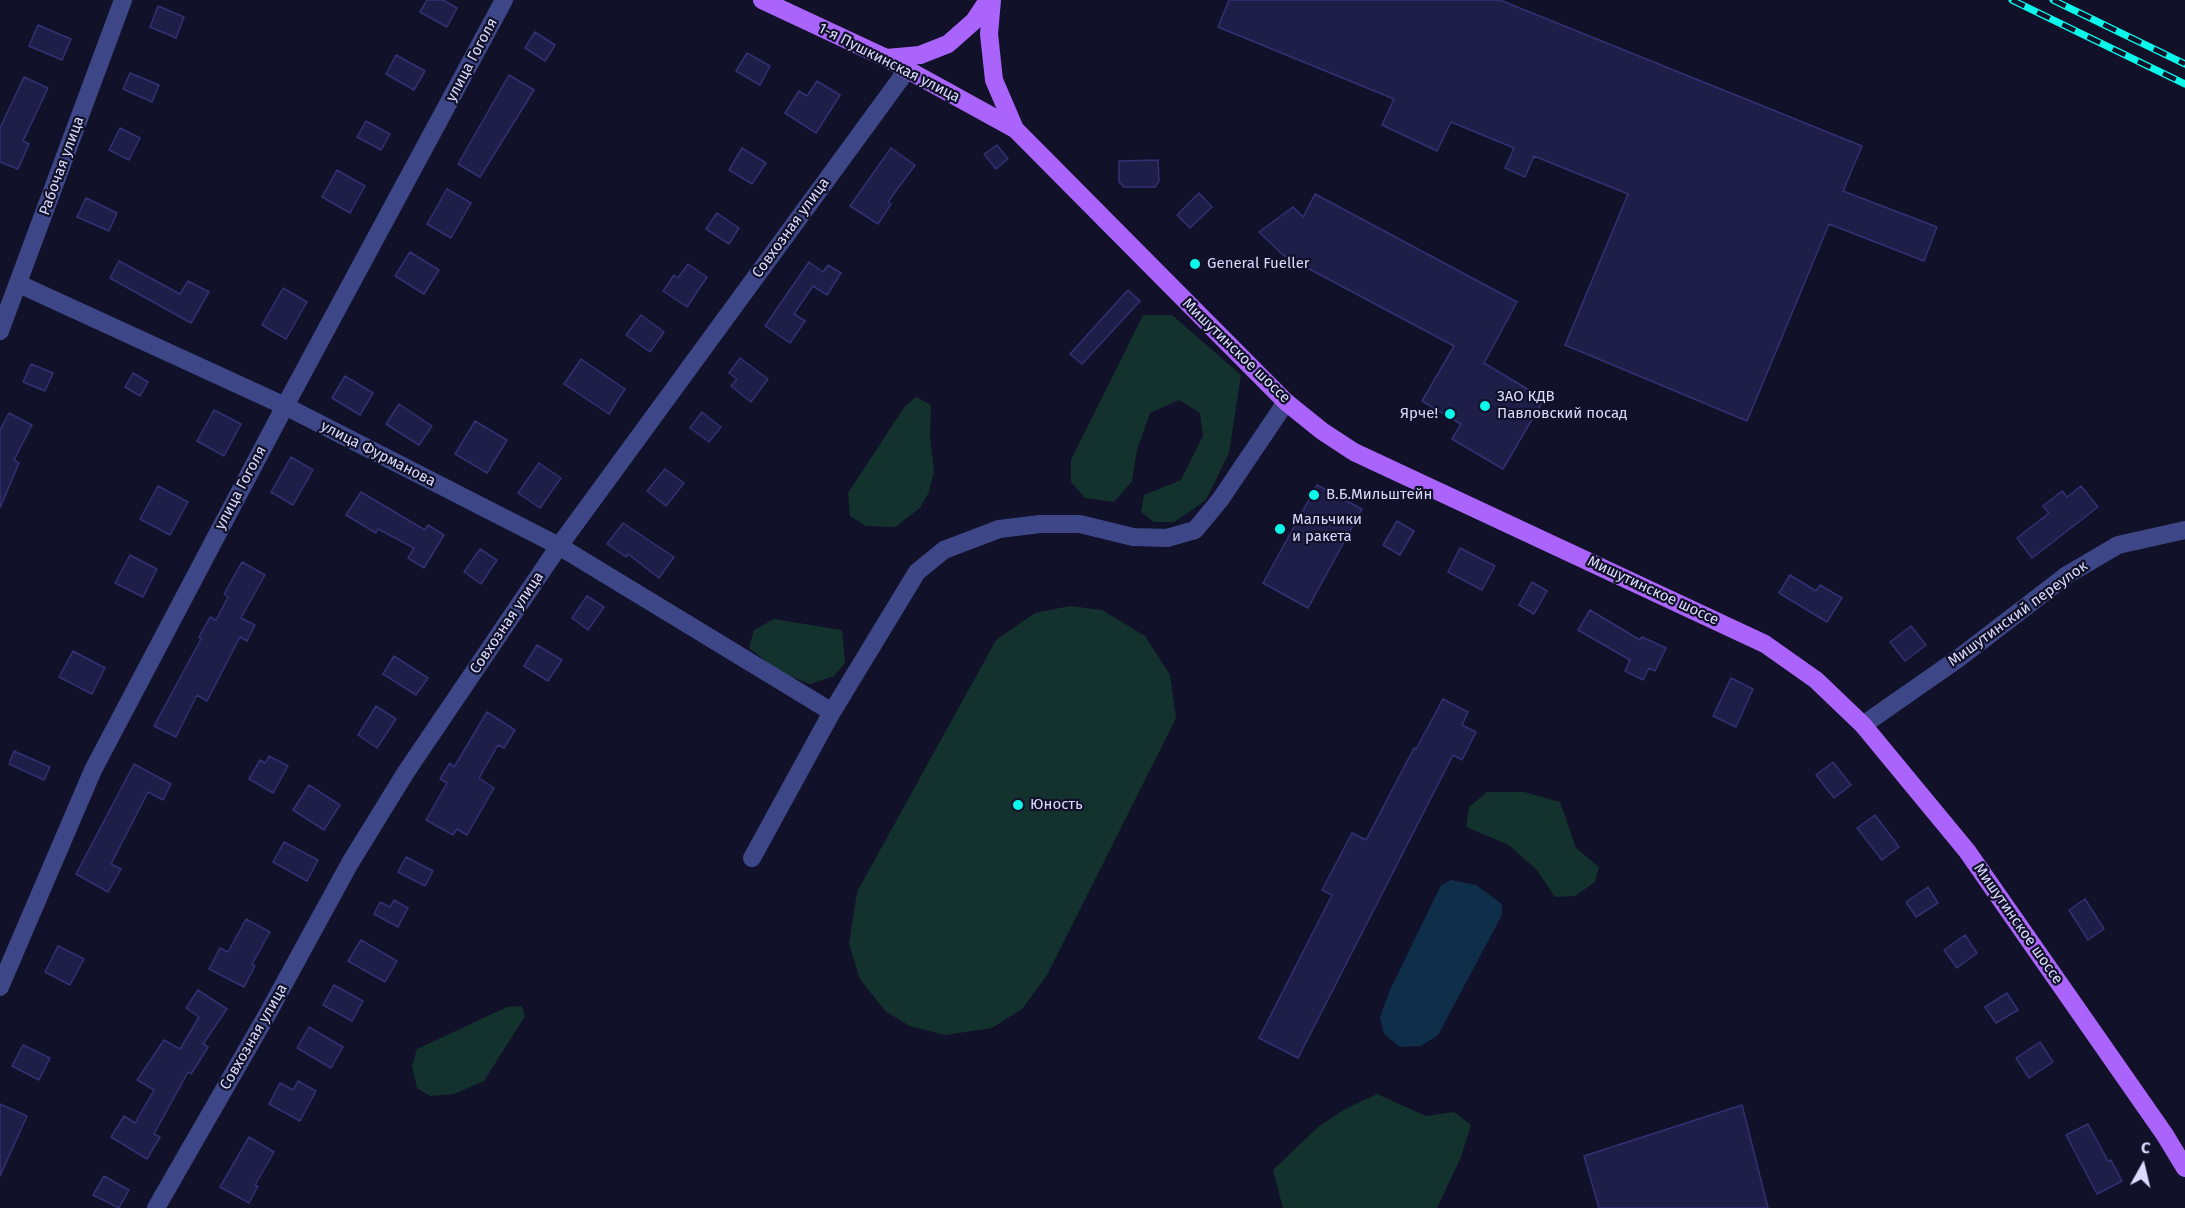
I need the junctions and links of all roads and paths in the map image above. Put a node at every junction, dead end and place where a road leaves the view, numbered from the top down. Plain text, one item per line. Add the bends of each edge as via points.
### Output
1 (123, 0) edge
2 (504, 0) edge
3 (762, 0) edge
4 (990, 0) edge
5 (886, 58) junction
6 (908, 70) junction
7 (1015, 129) junction
8 (19, 284) junction
9 (0, 331) edge
10 (1286, 402) junction
11 (285, 406) junction
12 (2185, 530) edge
13 (559, 546) junction
14 (832, 712) junction
15 (1863, 725) junction
16 (752, 858) dead end
17 (0, 987) edge
18 (2185, 1168) edge
19 (156, 1208) edge

1 - 8 street, Рабочая улица
2 - 11 street, улица Гоголя
3 - 5 main road, 1-я Пушкинская улица
4 - 5 main road via 948,45 920,55
4 - 7 main road via 994,80
5 - 6 main road, 1-я Пушкинская улица
6 - 7 main road, 1-я Пушкинская улица
6 - 13 street, Совхозная улица
7 - 10 main road, Мишутинское шоссе
8 - 9 street, Рабочая улица
8 - 11 street, улица Фурманова
10 - 14 street via 1195,530 1167,538 1133,537 1080,524 1040,524 999,529 944,550 917,572
10 - 15 main road, Мишутинское шоссе via 1354,452 1765,644 1816,680
11 - 13 street, улица Фурманова
11 - 17 street, улица Гоголя via 93,770
12 - 15 street, Мишутинский переулок via 2118,545 2067,575
13 - 14 street, улица Фурманова
13 - 19 street, Совхозная улица via 356,852
14 - 16 street
15 - 18 main road, Мишутинское шоссе via 1966,851

